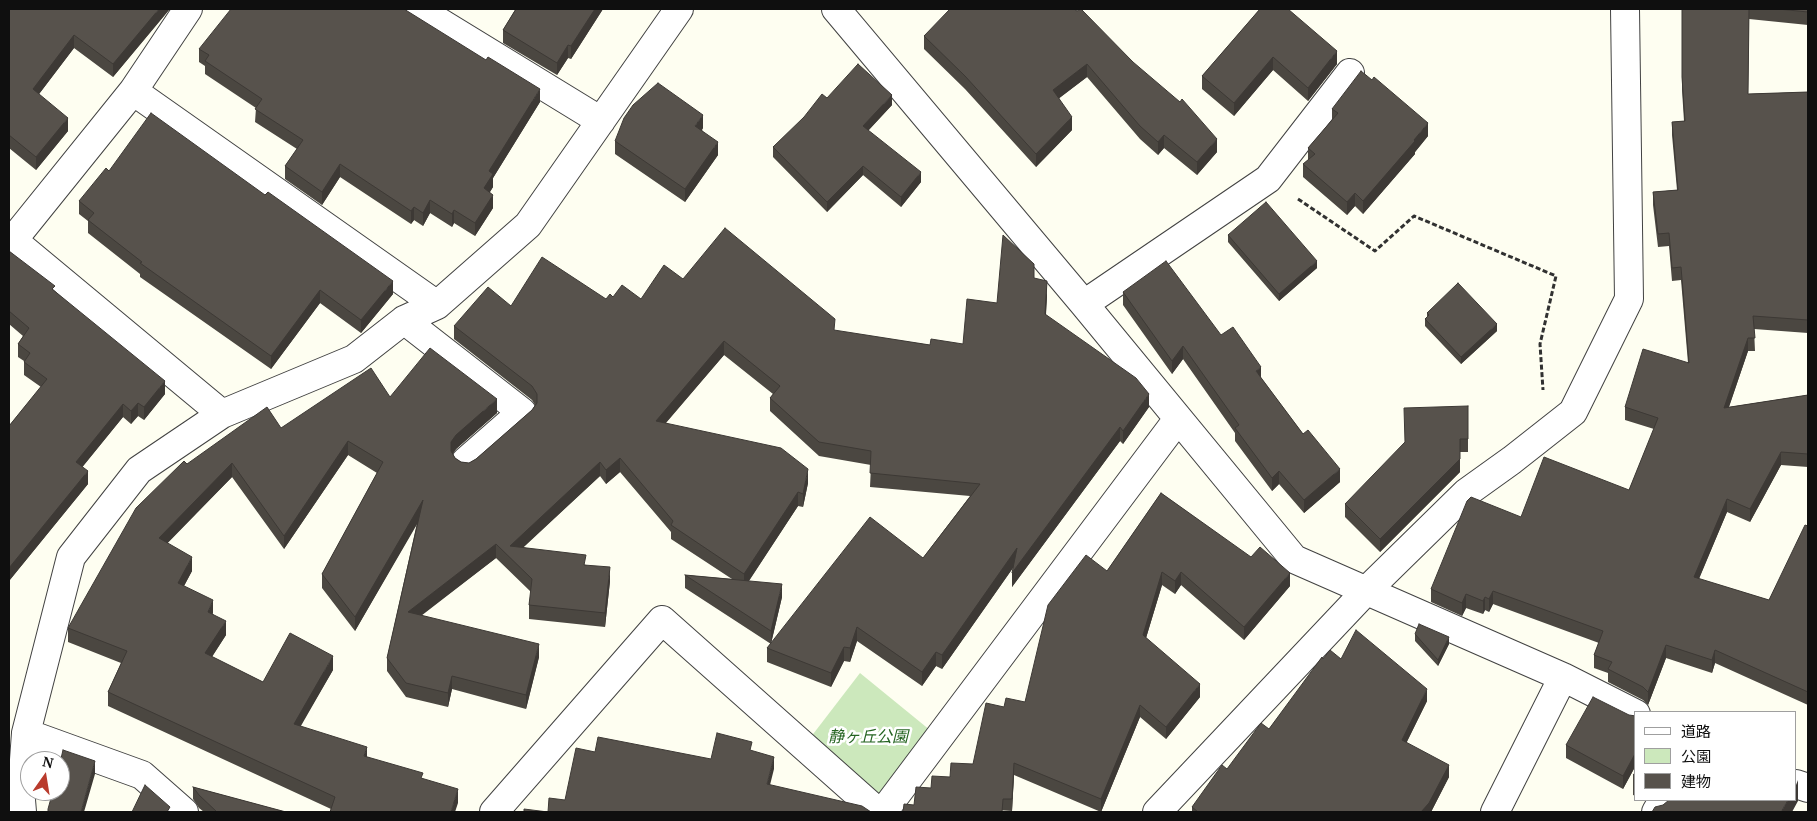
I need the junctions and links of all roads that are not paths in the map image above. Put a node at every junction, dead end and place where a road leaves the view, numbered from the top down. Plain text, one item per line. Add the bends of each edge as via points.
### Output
1 (188, 9) edge
2 (418, 9) edge
3 (679, 9) edge
4 (836, 9) edge
5 (1625, 9) edge
6 (1350, 73) dead end
7 (133, 91) junction
8 (601, 121) junction
9 (10, 240) edge
10 (1084, 304) junction
11 (437, 305) junction
12 (404, 320) junction
13 (222, 414) junction
14 (1178, 419) junction
15 (466, 461) edge
16 (1366, 591) junction
17 (1563, 677) junction
18 (1634, 713) edge
19 (26, 733) junction
20 (17, 800) edge
21 (1662, 801) edge
22 (184, 812) edge
23 (494, 812) edge
24 (878, 812) edge
25 (883, 812) edge
26 (1157, 812) edge
27 (1495, 812) edge
28 (1656, 812) edge

1 - 7 street
2 - 8 street
3 - 8 street
4 - 10 street
5 - 16 street via 1629,299 1573,412 1466,493
6 - 10 street via 1268,179
7 - 9 street
7 - 11 street
8 - 11 street via 528,225
9 - 13 street
10 - 14 street
11 - 12 street
12 - 13 street via 354,358
12 - 15 street via 522,412
13 - 19 street via 139,470 71,557
14 - 16 street via 1294,559
14 - 25 street
16 - 17 street
16 - 26 street
17 - 18 street
17 - 27 street
19 - 20 street
19 - 22 street via 142,775
21 - 28 street
23 - 24 street via 662,620

